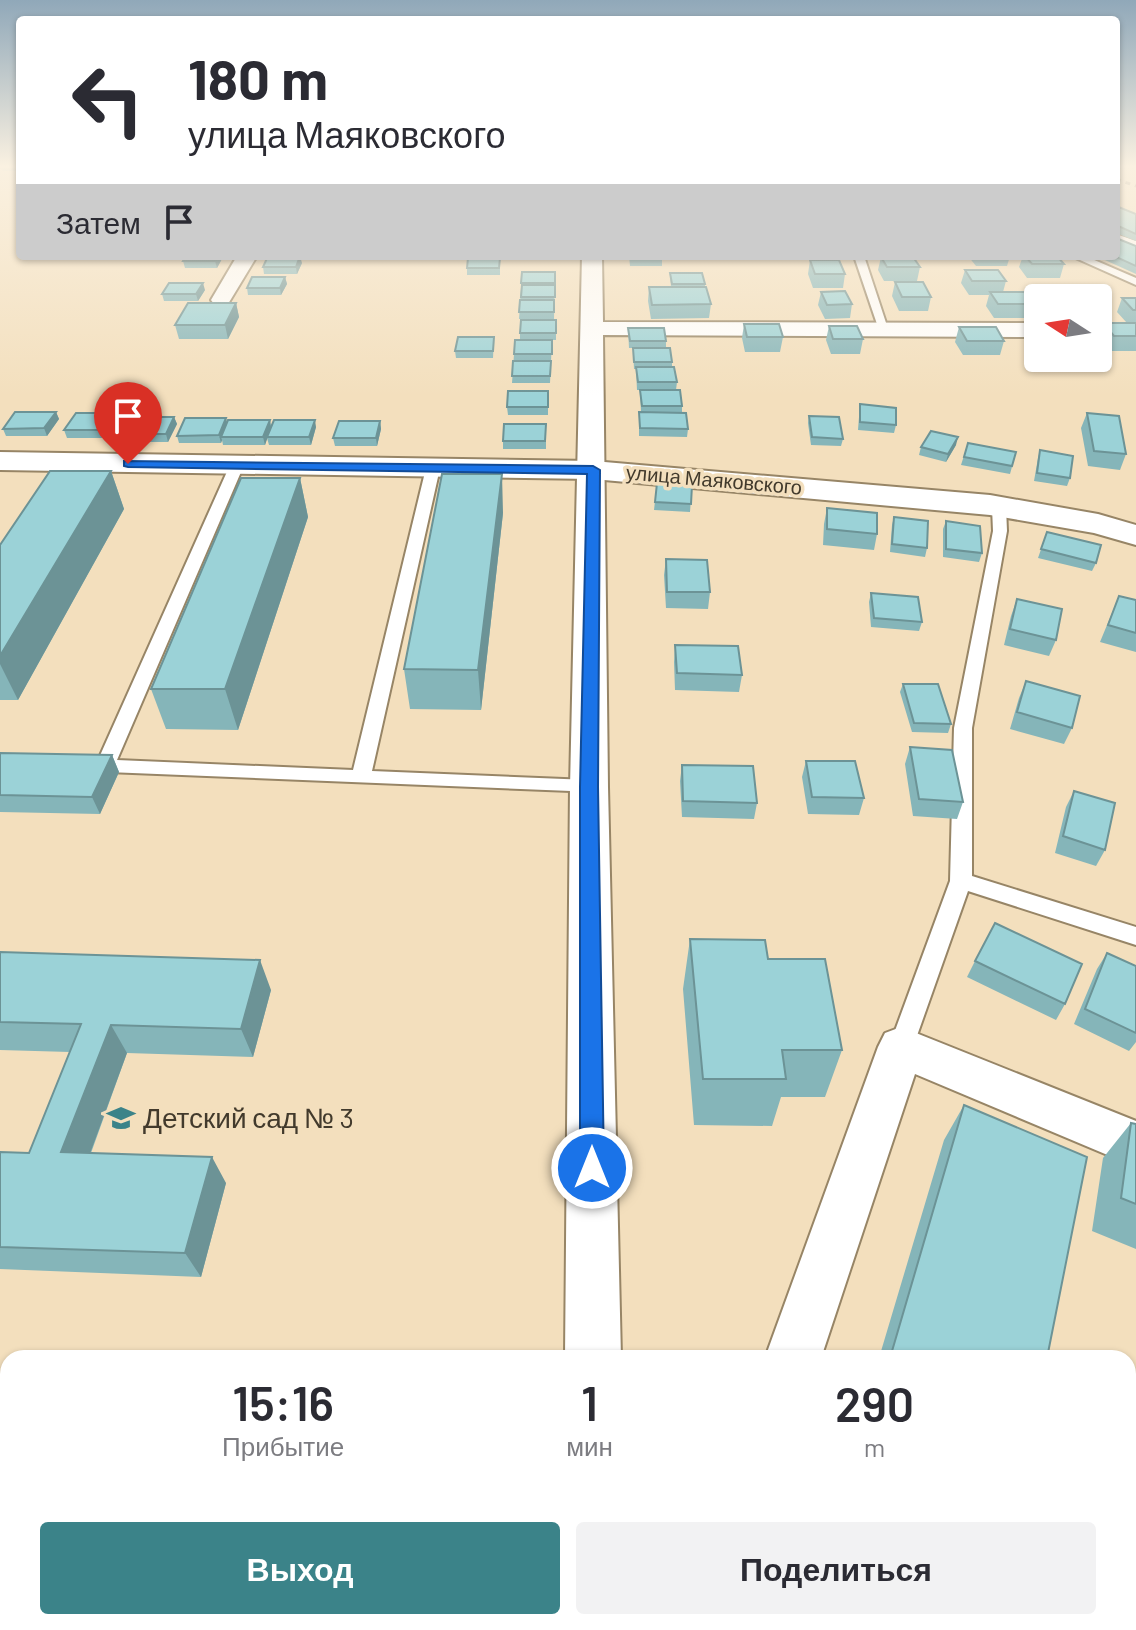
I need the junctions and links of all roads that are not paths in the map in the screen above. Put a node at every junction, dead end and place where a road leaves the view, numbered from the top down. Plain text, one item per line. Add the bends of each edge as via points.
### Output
1 (245, 260) edge
2 (592, 260) edge
3 (860, 260) edge
4 (1085, 260) edge
5 (1136, 282) edge
6 (221, 300) edge
7 (592, 328) junction
8 (885, 330) junction
9 (1024, 330) edge
10 (0, 461) edge
11 (237, 465) junction
12 (433, 468) junction
13 (593, 470) junction
14 (999, 507) junction
15 (1136, 535) edge
16 (75, 766) edge
17 (105, 766) junction
18 (361, 777) junction
19 (589, 787) junction
20 (961, 881) junction
21 (1136, 936) edge
22 (901, 1047) junction
23 (1136, 1144) edge
24 (593, 1350) edge
25 (796, 1350) edge

1 - 6 street
2 - 7 street
3 - 8 lane
4 - 5 lane
7 - 8 street
7 - 13 street
8 - 9 street
10 - 11 street, улица Маяковского via 68,473
11 - 12 street, улица Маяковского
11 - 17 lane
12 - 13 street, улица Маяковского
12 - 18 lane
13 - 14 street, улица Маяковского
13 - 19 street
14 - 15 street, улица Маяковского
14 - 20 lane via 1000,531 963,728
16 - 17 lane
17 - 18 lane
18 - 19 lane
19 - 24 street
20 - 21 lane
20 - 22 lane
22 - 23 street
22 - 25 street

